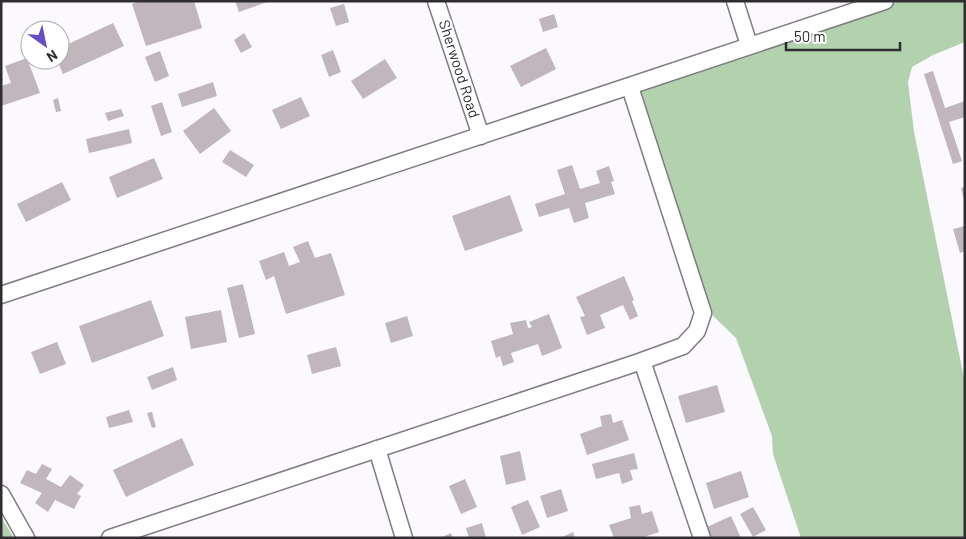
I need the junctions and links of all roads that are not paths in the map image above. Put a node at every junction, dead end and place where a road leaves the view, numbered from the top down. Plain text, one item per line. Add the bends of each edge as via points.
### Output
1 (436, 1) edge
2 (735, 1) edge
3 (885, 1) edge
4 (750, 45) junction
5 (630, 86) junction
6 (481, 136) junction
7 (1, 295) edge
8 (642, 361) junction
9 (377, 449) junction
10 (1, 494) edge
11 (26, 538) edge
12 (110, 538) edge
13 (404, 538) edge
14 (702, 538) edge

1 - 6 street, Sherwood Road
2 - 4 street
3 - 4 street
4 - 5 street
5 - 6 street
5 - 8 street via 703,313 697,331 683,346
6 - 7 street
8 - 9 street
8 - 14 street
9 - 12 street
9 - 13 street
10 - 11 street

